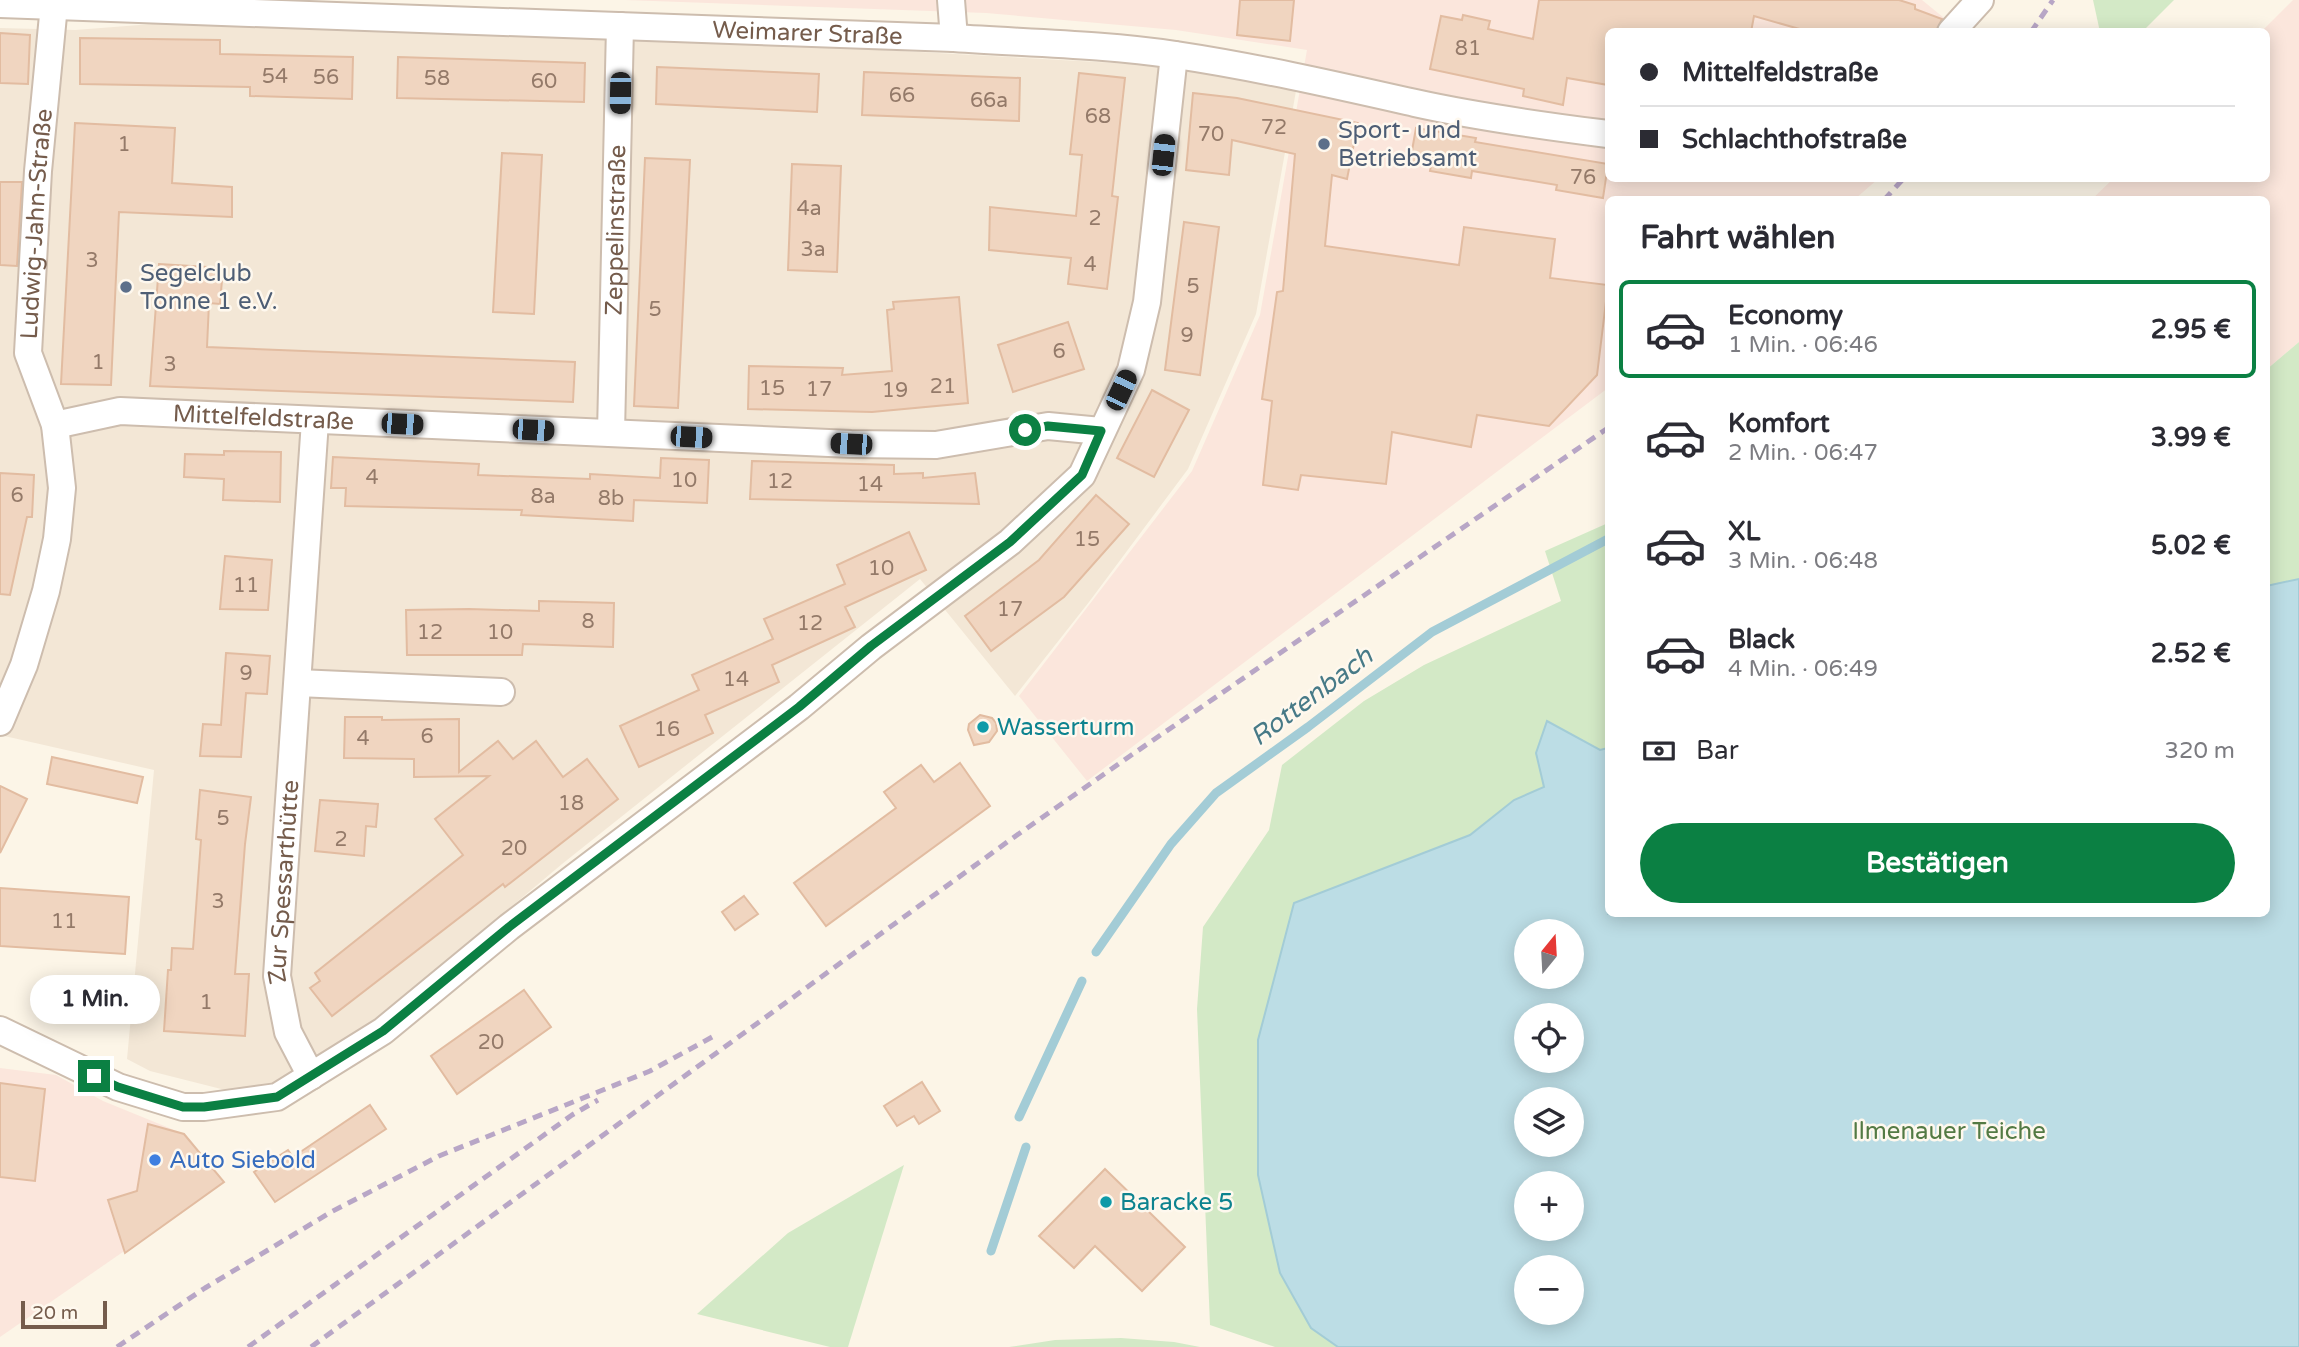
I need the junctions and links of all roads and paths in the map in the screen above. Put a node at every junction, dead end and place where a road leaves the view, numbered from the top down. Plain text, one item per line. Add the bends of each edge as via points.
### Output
1 (951, 0) edge
2 (1980, 0) edge
3 (3, 4) edge
4 (54, 5) junction
5 (210, 6) edge
6 (620, 26) junction
7 (1955, 28) edge
8 (954, 38) junction
9 (1174, 55) junction
10 (1605, 134) edge
11 (315, 421) junction
12 (55, 425) junction
13 (1101, 431) junction
14 (611, 433) junction
15 (298, 682) junction
16 (501, 692) dead end
17 (0, 722) edge
18 (0, 1030) edge
19 (311, 1076) junction

1 - 8 street
2 - 7 street
3 - 4 street, Weimarer Straße
4 - 5 street, Weimarer Straße
4 - 12 street, Ludwig-Jahn-Straße via 38,171 28,353
5 - 6 street, Weimarer Straße
6 - 8 street, Weimarer Straße
6 - 14 street, Zeppelinstraße
8 - 9 street, Weimarer Straße
9 - 10 street, Weimarer Straße via 1502,119
9 - 13 street via 1146,302 1131,370
11 - 12 street, Mittelfeldstraße via 120,411
11 - 14 street, Mittelfeldstraße
11 - 15 street, Zur Spessarthütte
12 - 17 street, Ludwig-Jahn-Straße via 62,488 57,539 24,665
13 - 14 street, Mittelfeldstraße via 1048,426 936,445
13 - 19 street via 1082,475 1010,542 509,927 383,1031
15 - 16 street
15 - 19 street, Zur Spessarthütte via 276,976 288,1032
18 - 19 street via 118,1087 183,1107 277,1097

